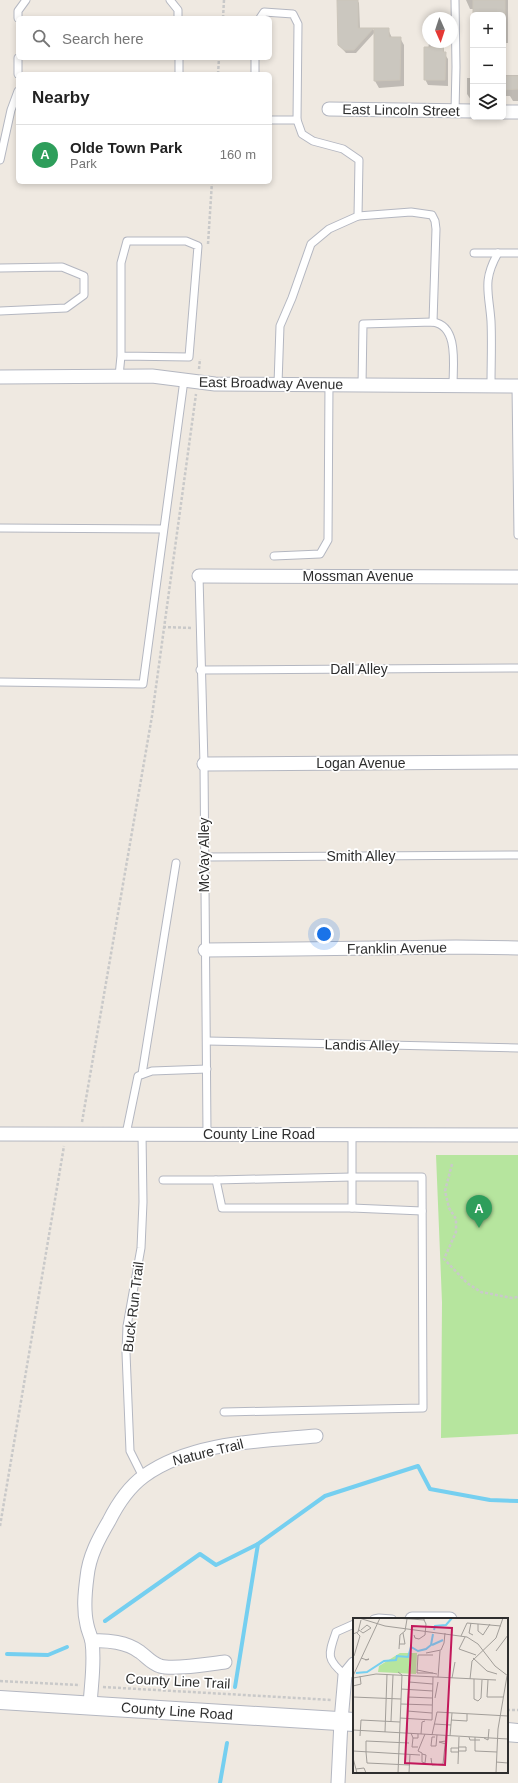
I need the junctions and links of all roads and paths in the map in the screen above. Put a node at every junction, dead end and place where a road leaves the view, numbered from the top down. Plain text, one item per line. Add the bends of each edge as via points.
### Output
1 (26, 0) edge
2 (170, 0) edge
3 (224, 0) edge
4 (455, 0) edge
5 (18, 16) edge
6 (178, 16) edge
7 (223, 16) edge
8 (261, 16) edge
9 (18, 60) edge
10 (179, 60) edge
11 (219, 60) edge
12 (255, 60) edge
13 (18, 72) edge
14 (179, 72) edge
15 (218, 72) edge
16 (255, 72) edge
17 (16, 96) edge
18 (329, 109) dead end
19 (455, 111) junction
20 (470, 111) edge
21 (506, 112) edge
22 (518, 112) edge
23 (272, 120) edge
24 (297, 120) junction
25 (0, 160) edge
26 (212, 184) edge
27 (358, 216) junction
28 (208, 248) dead end
29 (474, 253) dead end
30 (498, 253) junction
31 (518, 253) edge
32 (0, 268) edge
33 (0, 311) edge
34 (433, 322) junction
35 (200, 352) dead end
36 (121, 356) junction
37 (0, 376) edge
38 (119, 376) junction
39 (184, 380) junction
40 (198, 382) junction
41 (278, 384) junction
42 (329, 384) junction
43 (362, 385) junction
44 (453, 385) junction
45 (491, 386) junction
46 (517, 386) edge
47 (0, 528) edge
48 (163, 529) junction
49 (518, 535) edge
50 (274, 556) dead end
51 (199, 576) joint
52 (518, 577) edge
53 (162, 627) junction
54 (199, 628) junction
55 (518, 668) edge
56 (200, 670) junction
57 (0, 682) edge
58 (518, 762) edge
59 (204, 764) junction
60 (518, 855) edge
61 (204, 857) junction
62 (176, 863) dead end
63 (518, 948) edge
64 (205, 950) junction
65 (207, 1041) junction
66 (518, 1048) edge
67 (207, 1069) junction
68 (142, 1074) junction
69 (0, 1134) edge
70 (74, 1134) junction
71 (126, 1134) junction
72 (142, 1134) junction
73 (207, 1134) junction
74 (352, 1134) junction
75 (518, 1135) edge
76 (452, 1164) dead end
77 (352, 1176) junction
78 (163, 1180) dead end
79 (216, 1180) junction
80 (352, 1208) junction
81 (422, 1210) junction
82 (518, 1297) edge
83 (224, 1412) dead end
84 (316, 1436) dead end
85 (143, 1477) junction
86 (0, 1526) edge
87 (353, 1624) edge
88 (92, 1642) junction
89 (225, 1662) dead end
90 (353, 1665) edge
91 (345, 1675) junction
92 (0, 1681) edge
93 (91, 1686) junction
94 (0, 1700) edge
95 (343, 1700) junction
96 (90, 1706) junction
97 (347, 1722) edge
98 (508, 1732) edge
99 (518, 1733) edge
100 (338, 1783) edge

1 - 5 lane via 18,11
2 - 6 lane via 178,10
3 - 7 path
4 - 19 lane
8 - 24 lane via 264,12 293,14 298,24
9 - 13 lane
10 - 14 lane
11 - 15 path
12 - 16 lane
17 - 25 lane
18 - 19 street, East Lincoln Street
19 - 20 street, East Lincoln Street
21 - 22 street
23 - 24 lane
24 - 27 lane via 302,134 313,141 343,149 359,160
26 - 28 path
27 - 34 lane via 411,212 432,215 436,229
27 - 41 lane via 329,230 311,244 280,326
29 - 30 lane
30 - 31 lane
30 - 45 lane via 490,268 488,281
32 - 33 lane via 62,268 84,276 84,295 66,308
34 - 43 lane via 363,324
34 - 44 lane via 444,327 452,339
35 - 40 path
36 - 36 lane via 121,263 127,241 186,241 198,246 189,357
36 - 38 lane
37 - 38 street, East Broadway Avenue
38 - 39 street, East Broadway Avenue via 152,376
39 - 40 street, East Broadway Avenue
39 - 48 lane
40 - 41 street, East Broadway Avenue
40 - 53 path
41 - 42 street, East Broadway Avenue
42 - 43 street, East Broadway Avenue
42 - 50 lane via 328,540 320,554
43 - 44 street, East Broadway Avenue
44 - 45 street, East Broadway Avenue
45 - 46 street, East Broadway Avenue
46 - 49 lane
47 - 48 lane
48 - 57 lane via 143,684
51 - 52 street, Mossman Avenue
51 - 54 lane, McVay Alley
53 - 54 path
53 - 70 path via 152,716 81,1126
54 - 56 lane, McVay Alley
55 - 56 lane, Dall Alley
56 - 59 lane, McVay Alley
58 - 59 street, Logan Avenue
59 - 61 lane, McVay Alley
60 - 61 lane, Smith Alley
61 - 64 lane, McVay Alley
62 - 68 lane
63 - 64 street, Franklin Avenue
64 - 65 lane, McVay Alley
65 - 66 lane, Landis Alley
65 - 67 lane, McVay Alley
67 - 68 lane via 152,1071
67 - 73 lane, McVay Alley
68 - 71 lane via 138,1076
69 - 70 street, County Line Road
70 - 71 street, County Line Road
70 - 86 path via 64,1144
71 - 72 street, County Line Road
72 - 73 street, County Line Road
72 - 85 lane, Buck Run Trail via 143,1202 140,1248 127,1326 126,1353 130,1451
73 - 74 street, County Line Road
74 - 75 street, County Line Road
74 - 77 lane
76 - 82 path via 445,1191 449,1208 456,1219 456,1232 444,1259 467,1283 481,1292
77 - 79 lane
77 - 80 lane
77 - 81 lane via 422,1177
78 - 79 lane
79 - 80 lane via 222,1208
80 - 81 lane
81 - 83 lane via 423,1408
84 - 85 street, Nature Trail via 253,1441 213,1448 182,1456
85 - 88 street, Nature Trail via 114,1511 99,1537 89,1565 85,1610
87 - 91 lane via 336,1632 329,1652 333,1665
88 - 89 street via 114,1642 132,1647 160,1666
88 - 93 street, Nature Trail
90 - 91 street
91 - 95 street
92 - 93 path, County Line Trail
93 - 95 path, County Line Trail
93 - 96 street, Nature Trail
94 - 96 main road, County Line Road
95 - 97 street
96 - 97 main road, County Line Road
97 - 100 street
98 - 99 main road

